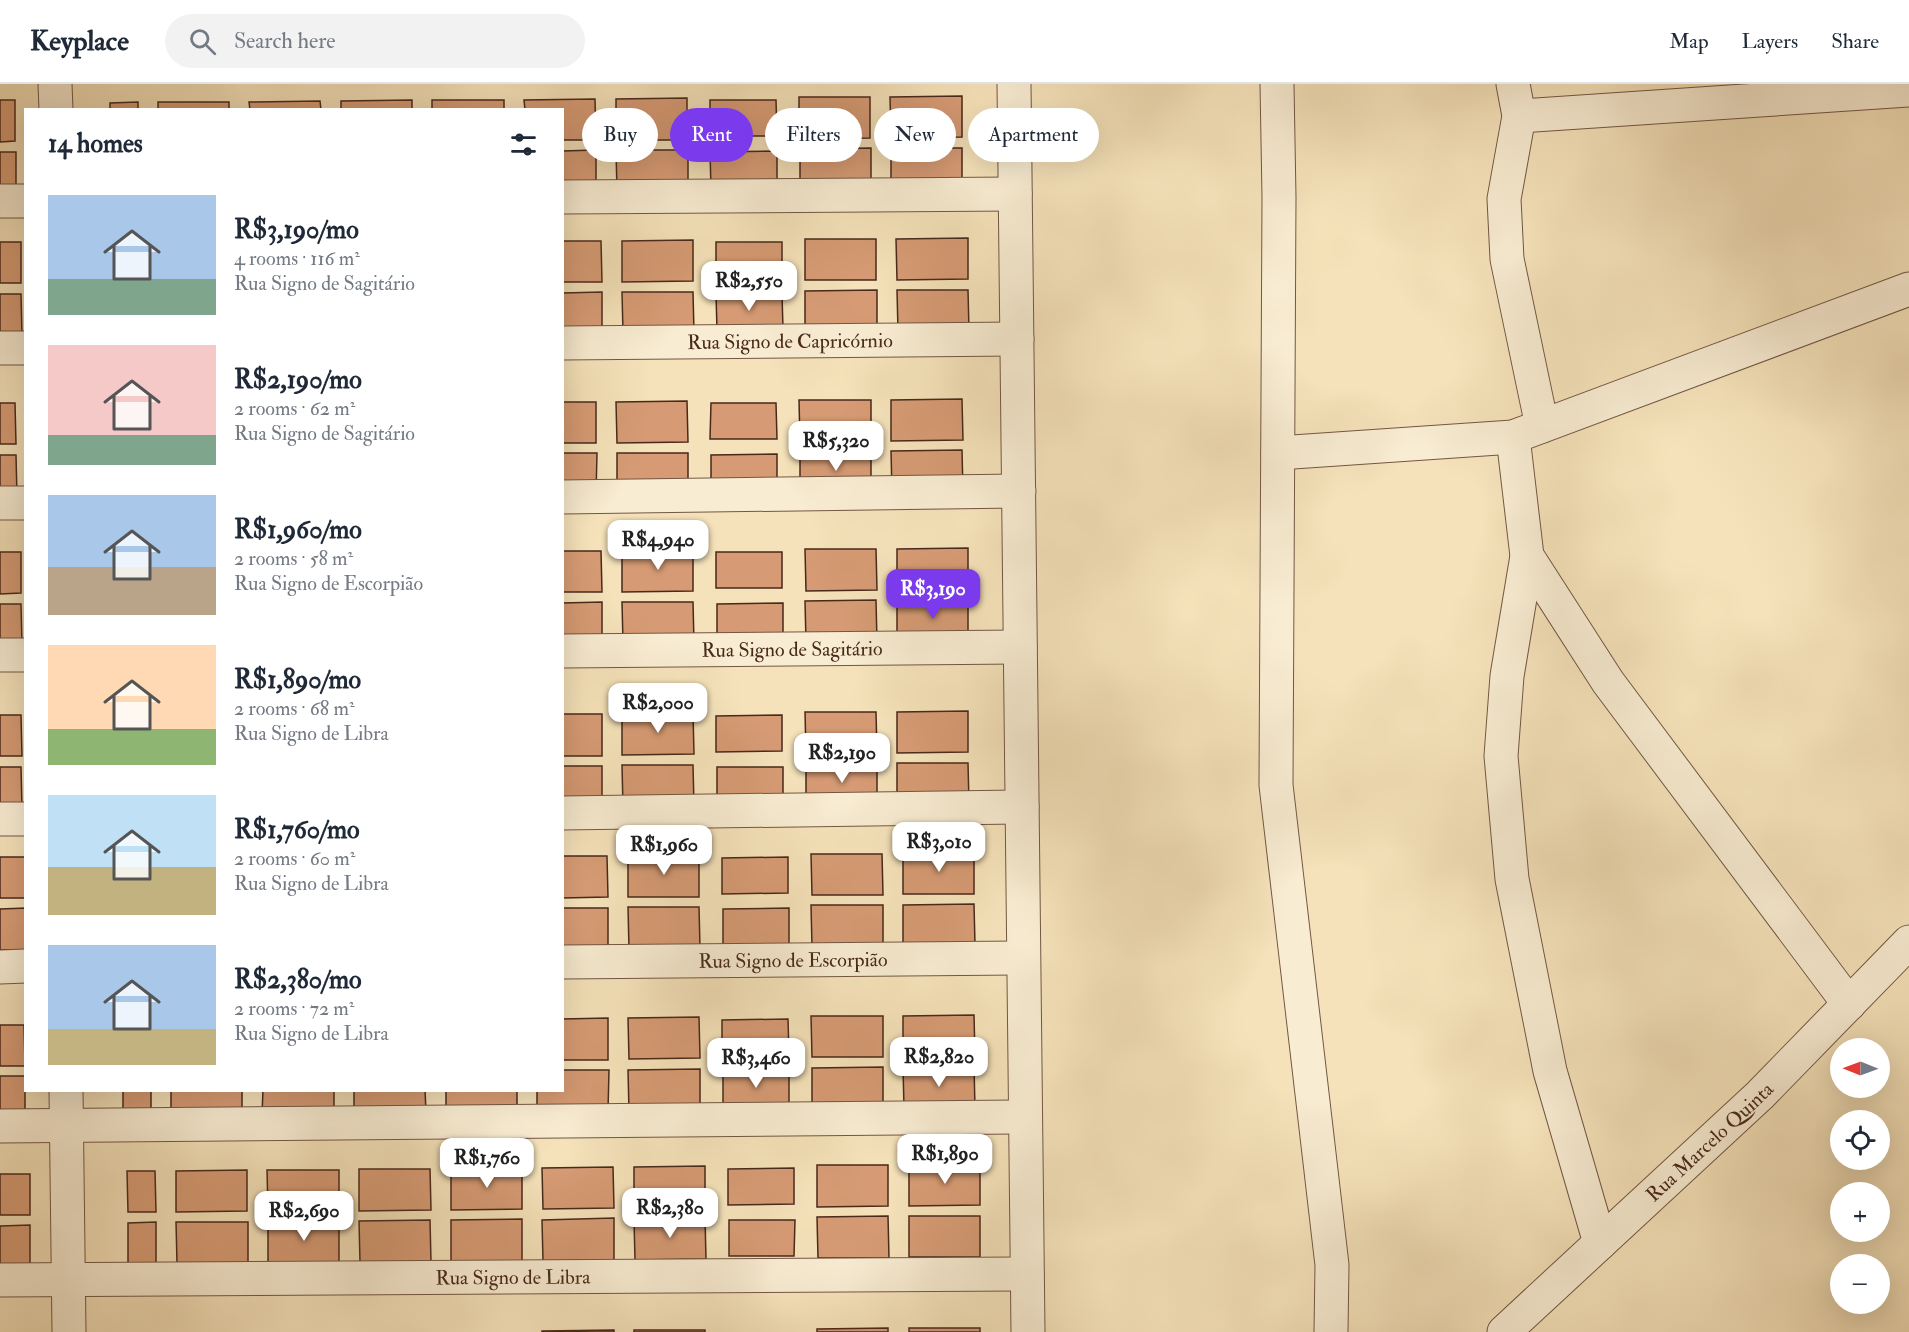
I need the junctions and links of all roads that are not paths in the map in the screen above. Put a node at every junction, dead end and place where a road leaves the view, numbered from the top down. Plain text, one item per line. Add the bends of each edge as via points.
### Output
1 (55, 84) edge
2 (1014, 84) edge
3 (1277, 84) edge
4 (1513, 84) edge
5 (1909, 90) edge
6 (56, 108) edge
7 (1519, 116) junction
8 (1015, 194) junction
9 (564, 197) edge
10 (0, 201) edge
11 (24, 201) edge
12 (1909, 289) edge
13 (1017, 339) junction
14 (564, 343) edge
15 (0, 348) edge
16 (24, 348) edge
17 (1527, 431) junction
18 (1278, 453) junction
19 (1018, 491) junction
20 (564, 496) edge
21 (0, 503) edge
22 (24, 503) edge
23 (1527, 556) junction
24 (1020, 647) junction
25 (564, 651) edge
26 (0, 655) edge
27 (24, 655) edge
28 (1022, 807) junction
29 (564, 813) edge
30 (0, 819) edge
31 (24, 819) edge
32 (1909, 942) edge
33 (1023, 958) junction
34 (564, 962) edge
35 (24, 966) edge
36 (0, 967) edge
37 (1849, 1004) junction
38 (66, 1092) edge
39 (1025, 1117) junction
40 (67, 1125) junction
41 (0, 1126) edge
42 (1600, 1243) junction
43 (1027, 1274) junction
44 (69, 1279) junction
45 (0, 1280) edge
46 (69, 1332) edge
47 (1028, 1332) edge
48 (1331, 1332) edge
49 (1504, 1332) edge

1 - 6 street
2 - 8 street
3 - 18 street
4 - 7 street
5 - 7 street
7 - 17 street via 1504,199
8 - 9 street
8 - 13 street
10 - 11 street
12 - 17 street
13 - 14 street, Rua Signo de Capricórnio
13 - 19 street
15 - 16 street
17 - 18 street
17 - 23 street
18 - 48 street via 1276,785 1332,1265
19 - 20 street
19 - 24 street
21 - 22 street
23 - 37 street via 1608,682
23 - 42 street via 1507,676 1501,756 1512,879 1550,1071
24 - 25 street, Rua Signo de Sagitário
24 - 28 street
26 - 27 street
28 - 29 street
28 - 33 street
30 - 31 street
32 - 37 street, Rua Marcelo Quinta
33 - 34 street, Rua Signo de Escorpião
33 - 39 street
35 - 36 street
37 - 42 street, Rua Marcelo Quinta via 1760,1095
38 - 40 street
39 - 40 street
39 - 43 street
40 - 41 street
40 - 44 street
42 - 49 street, Rua Marcelo Quinta
43 - 44 street, Rua Signo de Libra
43 - 47 street
44 - 45 street, Rua Signo de Libra
44 - 46 street

